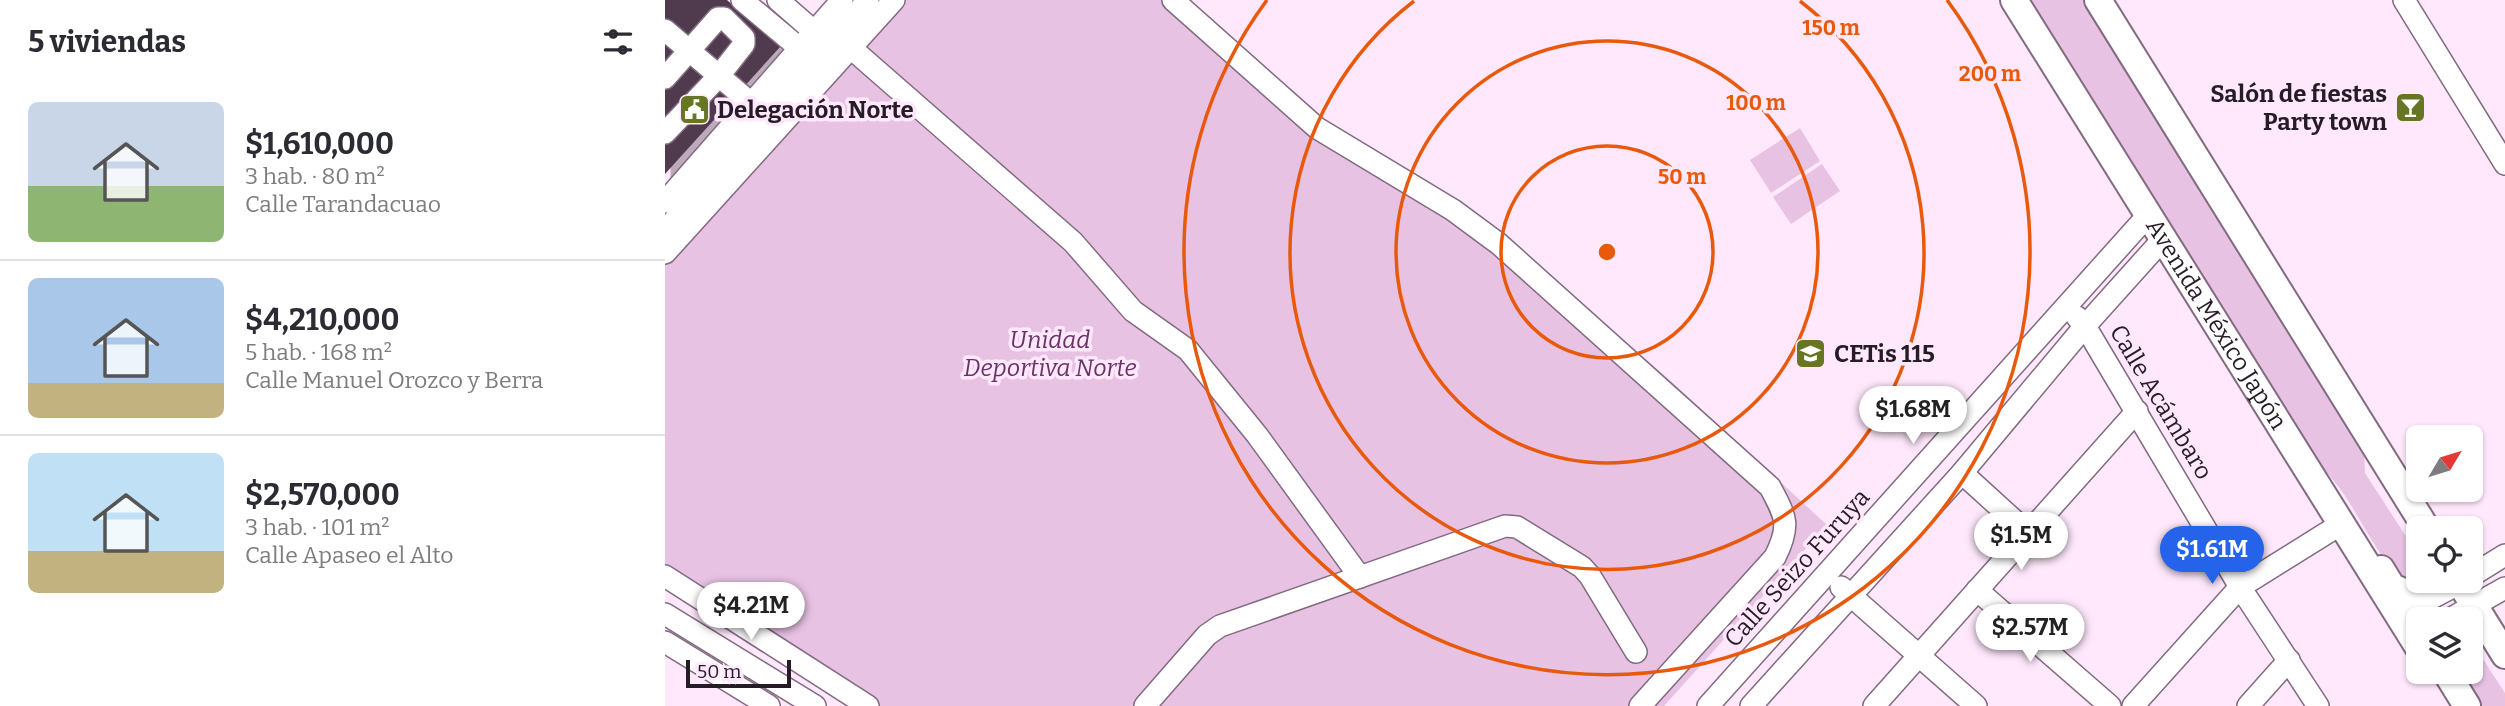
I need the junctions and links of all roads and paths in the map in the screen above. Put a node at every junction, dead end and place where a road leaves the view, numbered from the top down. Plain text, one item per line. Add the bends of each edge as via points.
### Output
1 (742, 0) edge
2 (778, 0) edge
3 (842, 0) edge
4 (868, 0) edge
5 (894, 0) edge
6 (1173, 0) edge
7 (2014, 0) edge
8 (2098, 0) edge
9 (2404, 0) edge
10 (665, 30) edge
11 (832, 41) junction
12 (689, 50) junction
13 (807, 56) junction
14 (718, 77) junction
15 (665, 78) edge
16 (752, 104) junction
17 (665, 133) edge
18 (2505, 163) edge
19 (672, 200) edge
20 (2149, 214) junction
21 (665, 231) edge
22 (2164, 238) junction
23 (665, 253) edge
24 (2066, 306) junction
25 (2085, 326) junction
26 (2137, 411) junction
27 (2373, 444) junction
28 (2306, 466) junction
29 (1962, 473) junction
30 (2418, 516) edge
31 (2406, 521) edge
32 (2341, 524) junction
33 (2028, 533) junction
34 (2505, 555) edge
35 (2483, 568) edge
36 (1826, 574) junction
37 (665, 576) edge
38 (1360, 577) junction
39 (2240, 587) junction
40 (2505, 588) edge
41 (1977, 590) junction
42 (2406, 593) edge
43 (2451, 593) edge
44 (2469, 593) edge
45 (1850, 595) junction
46 (2475, 606) junction
47 (2438, 607) edge
48 (665, 614) edge
49 (2406, 625) edge
50 (665, 642) edge
51 (2483, 642) edge
52 (1636, 652) dead end
53 (1919, 655) junction
54 (2505, 655) edge
55 (2289, 660) junction
56 (2505, 676) edge
57 (2440, 684) edge
58 (2453, 684) edge
59 (769, 706) edge
60 (815, 706) edge
61 (868, 706) edge
62 (1146, 706) edge
63 (1640, 706) edge
64 (1708, 706) edge
65 (1751, 706) edge
66 (1874, 706) edge
67 (1976, 706) edge
68 (2110, 706) edge
69 (2133, 706) edge
70 (2248, 706) edge
71 (2318, 706) edge
72 (2454, 706) edge
73 (2467, 706) edge

1 - 13 street
2 - 11 street
3 - 11 street
4 - 11 street
5 - 11 street
6 - 63 street via 1317,128 1453,210 1499,244 1770,486 1787,527 1775,557
7 - 20 main road, Avenida México Japón
8 - 27 main road
9 - 18 street
10 - 12 street
11 - 13 street
11 - 23 street
11 - 38 street via 1073,242 1133,311 1188,349
12 - 14 street
12 - 14 street via 718,18 724,18 744,38 744,44
12 - 15 street
13 - 16 street
13 - 19 street
14 - 16 street
14 - 17 street
16 - 19 street
19 - 21 street
20 - 22 main road, Avenida México Japón
20 - 24 street, Calle Seizo Furuya
22 - 25 street
22 - 28 main road, Avenida México Japón
24 - 25 street, Calle Acámbaro
24 - 36 street, Calle Seizo Furuya
25 - 26 street, Calle Acámbaro
25 - 29 street
26 - 33 street
26 - 39 street, Calle Acámbaro
27 - 30 main road
27 - 31 main road via 2376,476
28 - 32 main road, Avenida México Japón
28 - 42 main road via 2337,498 2392,587
29 - 33 street
29 - 45 street
32 - 39 street
32 - 49 main road, Avenida México Japón
33 - 41 street
34 - 35 street
36 - 45 street
36 - 64 street, Calle Seizo Furuya
37 - 61 street
38 - 52 street via 1505,526 1517,527 1582,567
38 - 62 street via 1220,626
39 - 55 street, Calle Acámbaro
39 - 69 street
40 - 46 street
41 - 53 street
41 - 68 street
43 - 47 street
44 - 46 main road
45 - 53 street
45 - 65 street
46 - 54 main road
48 - 60 street
50 - 59 street
51 - 56 main road
53 - 66 street
53 - 67 street
55 - 70 street
55 - 71 street, Calle Acámbaro
57 - 72 main road
58 - 73 main road

